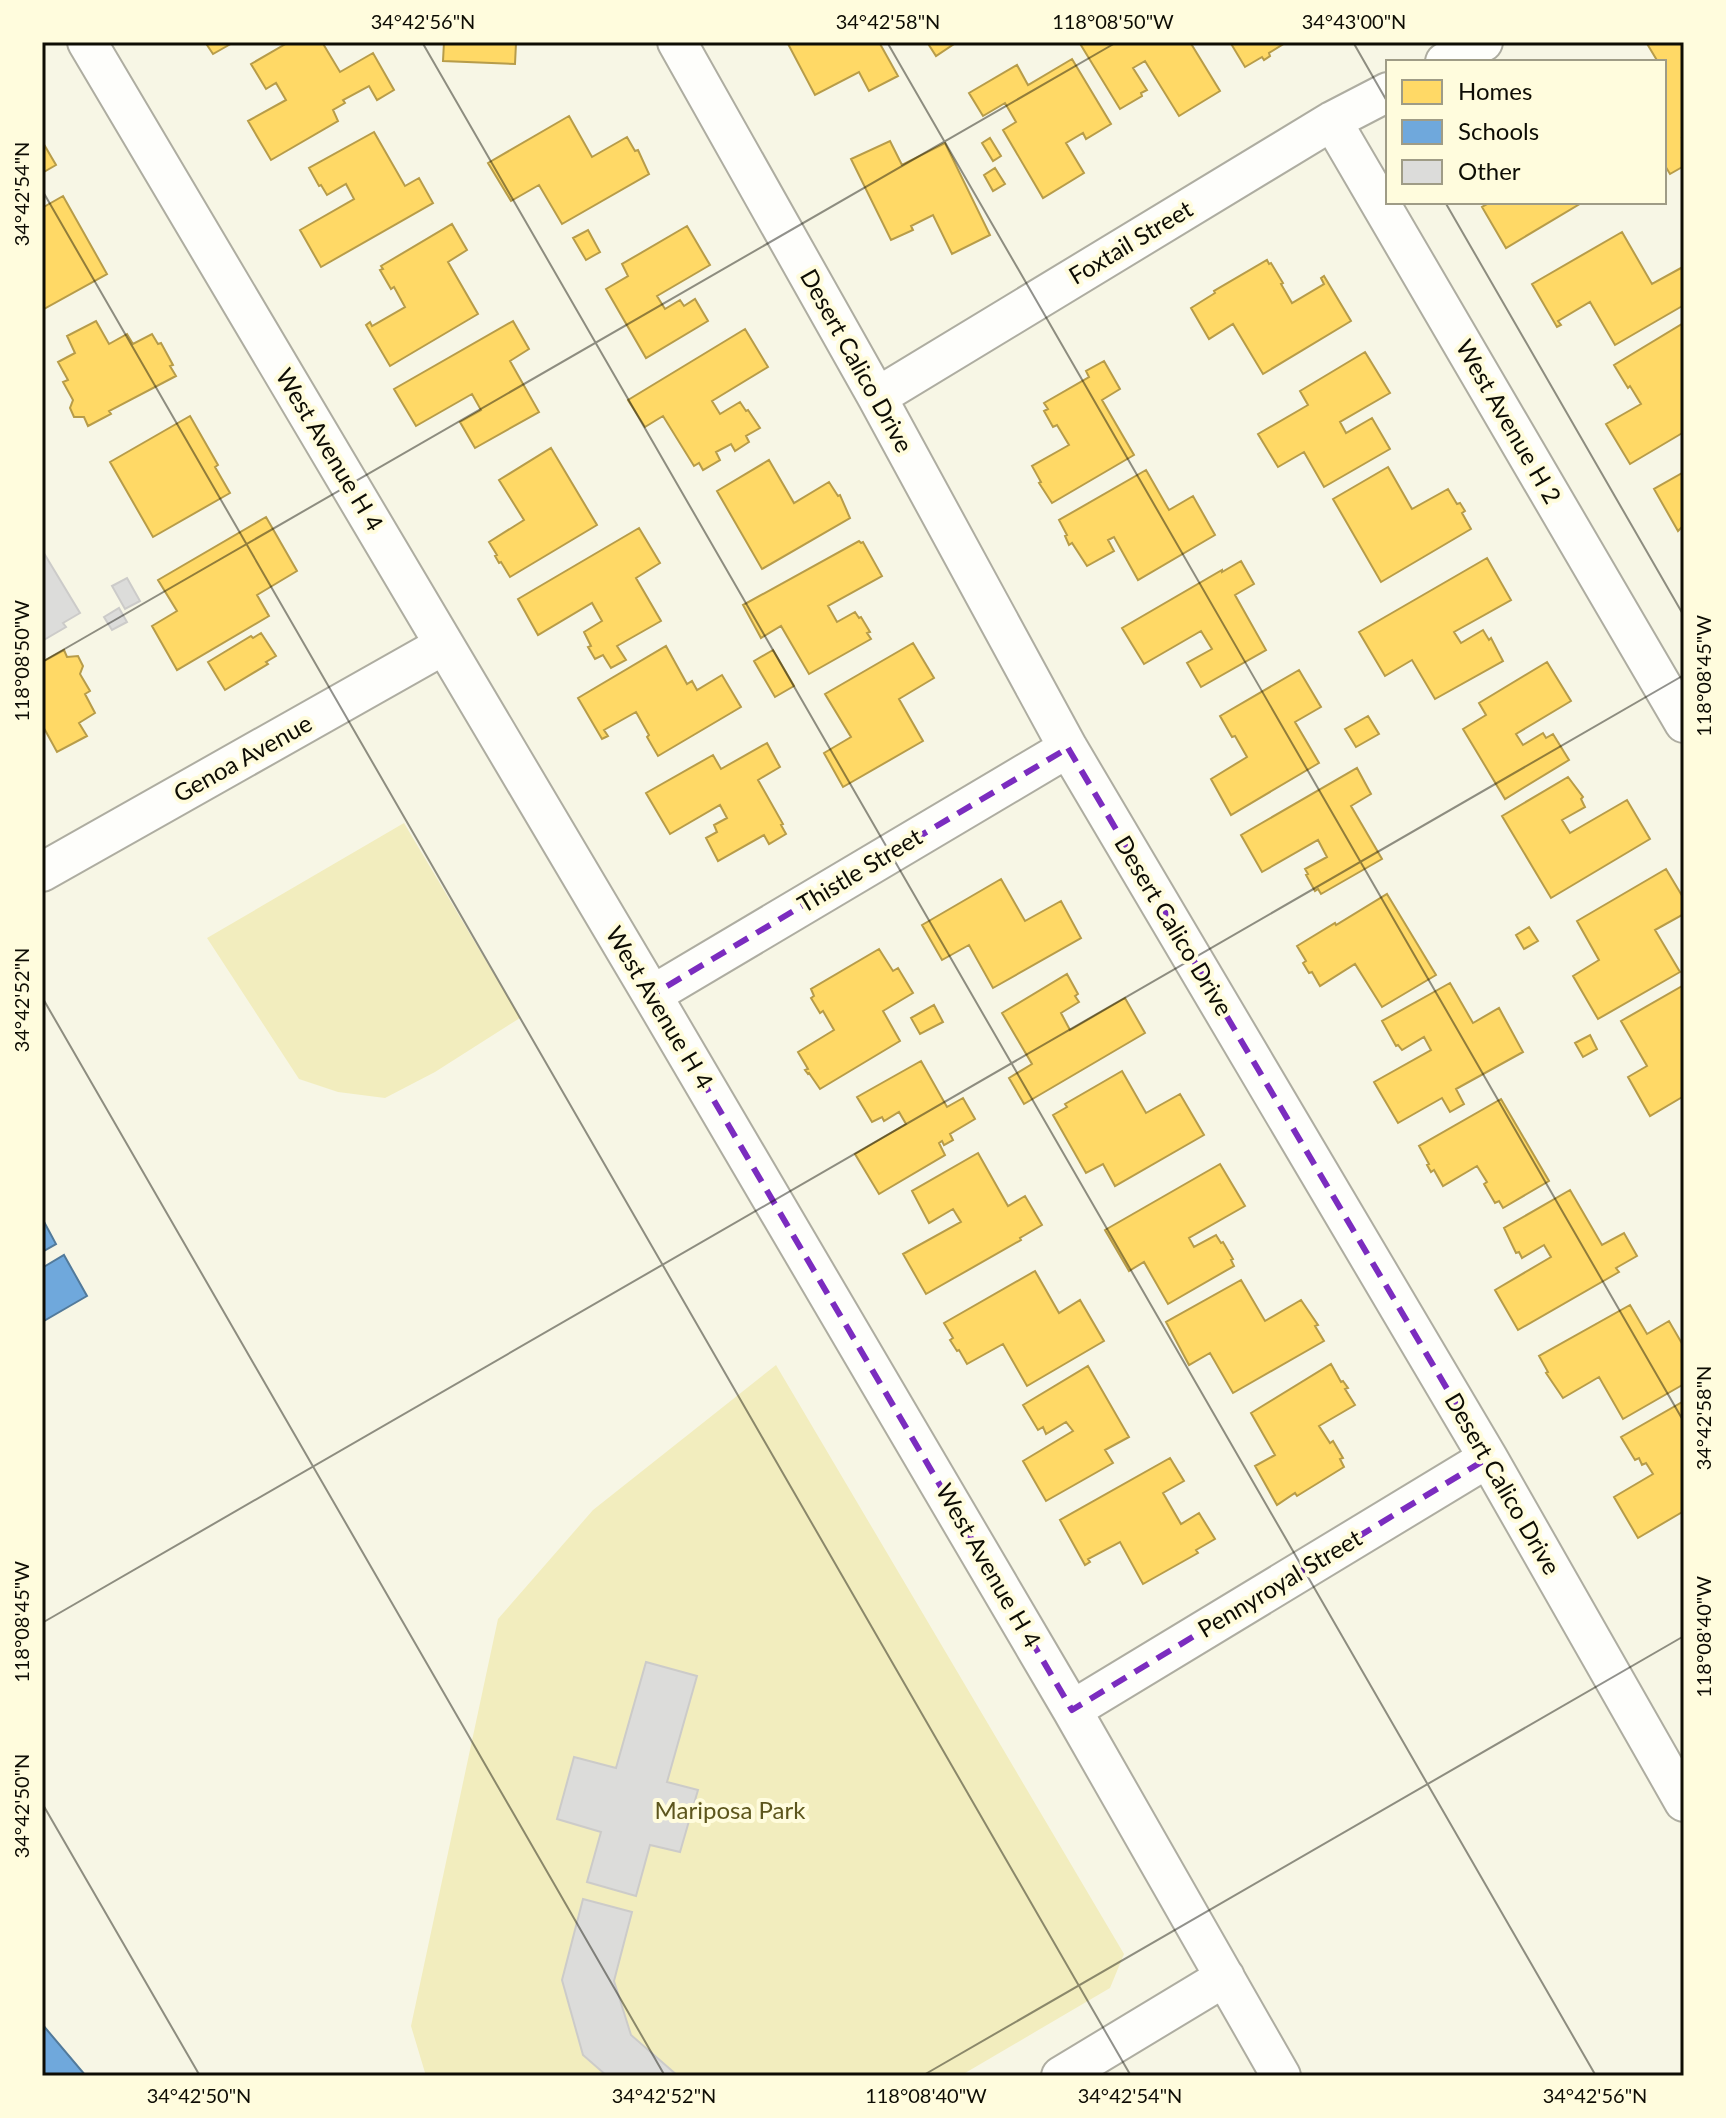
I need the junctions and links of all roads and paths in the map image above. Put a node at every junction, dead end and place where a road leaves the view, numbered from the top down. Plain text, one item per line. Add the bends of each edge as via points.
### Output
1 (87, 42) edge
2 (677, 42) edge
3 (1483, 42) edge
4 (1449, 60) edge
5 (1386, 93) edge
6 (1332, 121) junction
7 (877, 397) junction
8 (444, 645) junction
9 (1684, 723) edge
10 (1068, 748) junction
11 (42, 872) edge
12 (652, 995) junction
13 (1488, 1458) junction
14 (1072, 1710) junction
15 (1684, 1802) edge
16 (1225, 1977) junction
17 (1061, 2076) edge
18 (1281, 2076) edge

1 - 8 street, West Avenue H 4
2 - 7 street, Desert Calico Drive
3 - 4 street
5 - 6 street, Foxtail Street
6 - 7 street, Foxtail Street
6 - 9 street, West Avenue H 2
7 - 10 street, Desert Calico Drive
8 - 11 street, Genoa Avenue
8 - 12 street, West Avenue H 4
10 - 12 street, Thistle Street
10 - 13 street, Desert Calico Drive
12 - 14 street, West Avenue H 4
13 - 14 street, Pennyroyal Street
13 - 15 street, Desert Calico Drive
14 - 16 street, West Avenue H 4
16 - 17 street
16 - 18 street, West Avenue H 4

